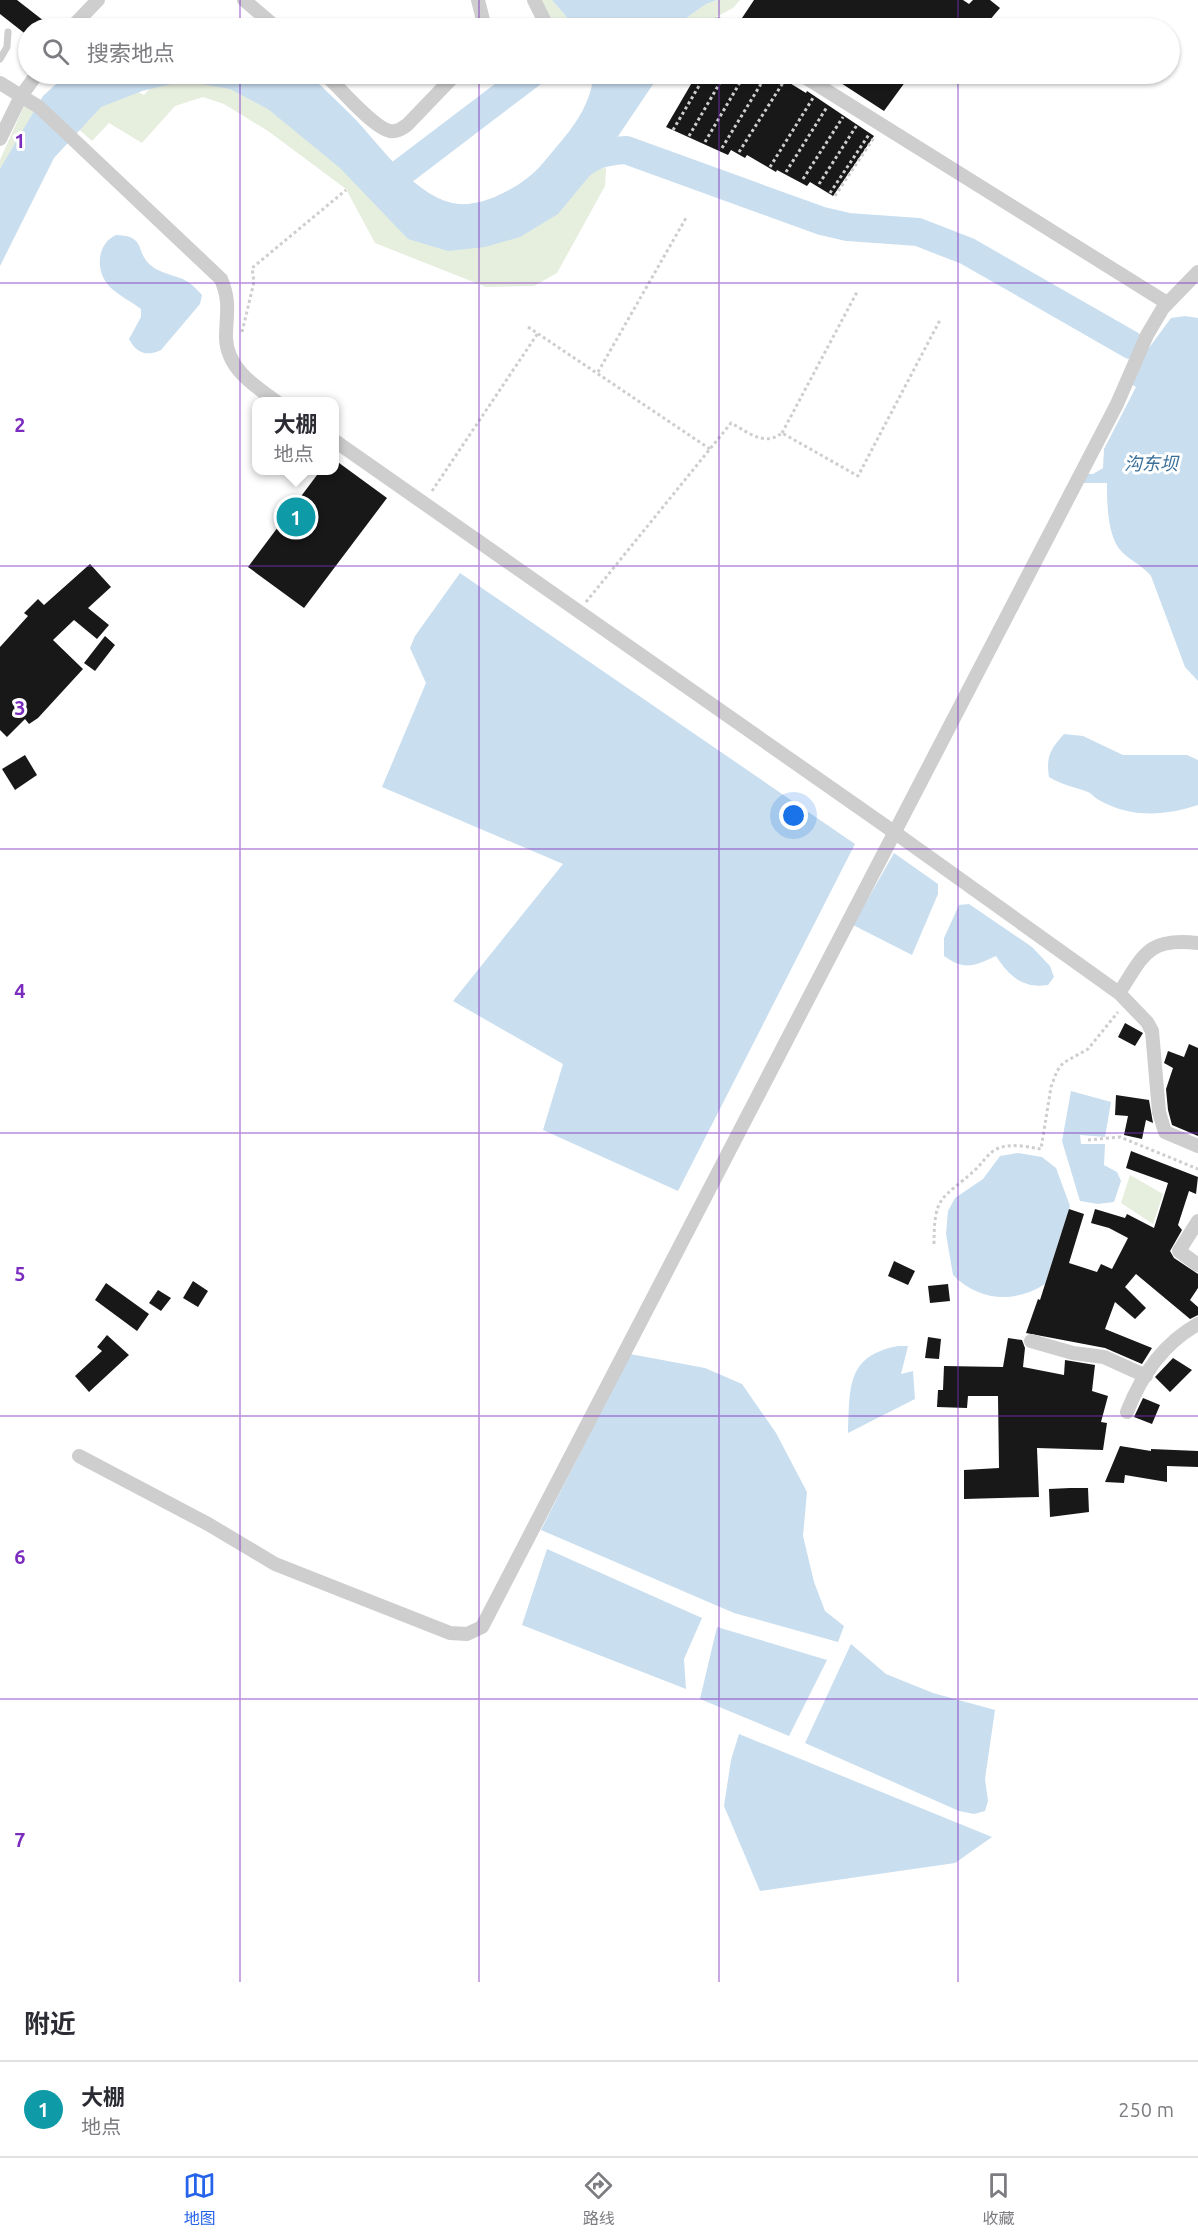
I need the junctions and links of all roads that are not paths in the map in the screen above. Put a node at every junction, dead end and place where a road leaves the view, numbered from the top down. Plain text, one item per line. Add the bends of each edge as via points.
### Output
1 (98, 0) edge
2 (244, 0) edge
3 (478, 0) edge
4 (534, 0) edge
5 (81, 18) edge
6 (266, 18) edge
7 (482, 18) edge
8 (543, 18) edge
9 (8, 32) dead end
10 (0, 59) edge
11 (0, 83) edge
12 (30, 84) edge
13 (335, 84) edge
14 (446, 84) edge
15 (809, 84) edge
16 (21, 96) junction
17 (0, 139) edge
18 (1198, 272) edge
19 (1167, 303) junction
20 (270, 397) edge
21 (339, 444) edge
22 (894, 832) junction
23 (1198, 943) edge
24 (1123, 997) junction
25 (1198, 1146) edge
26 (1198, 1221) edge
27 (1198, 1265) edge
28 (1198, 1324) edge
29 (1031, 1341) dead end
30 (1146, 1376) junction
31 (1127, 1412) dead end
32 (79, 1456) dead end

1 - 5 street
2 - 6 street
3 - 7 street
4 - 8 street
9 - 10 lane via 7,47
11 - 16 street
12 - 16 street
13 - 14 street via 377,124 391,131 407,125
15 - 19 street
16 - 17 street
16 - 20 street via 39,107 221,279 228,297 226,340 232,358 244,379
18 - 19 street
19 - 22 street via 1147,335 1117,404
21 - 22 street
22 - 24 street
22 - 32 street via 482,1627 467,1634 450,1633 275,1564
23 - 24 street via 1169,941 1155,945 1142,958
24 - 25 street via 1152,1031 1159,1112 1165,1132
26 - 27 street via 1179,1251
28 - 30 street via 1163,1351
29 - 30 street via 1104,1357
30 - 31 street

